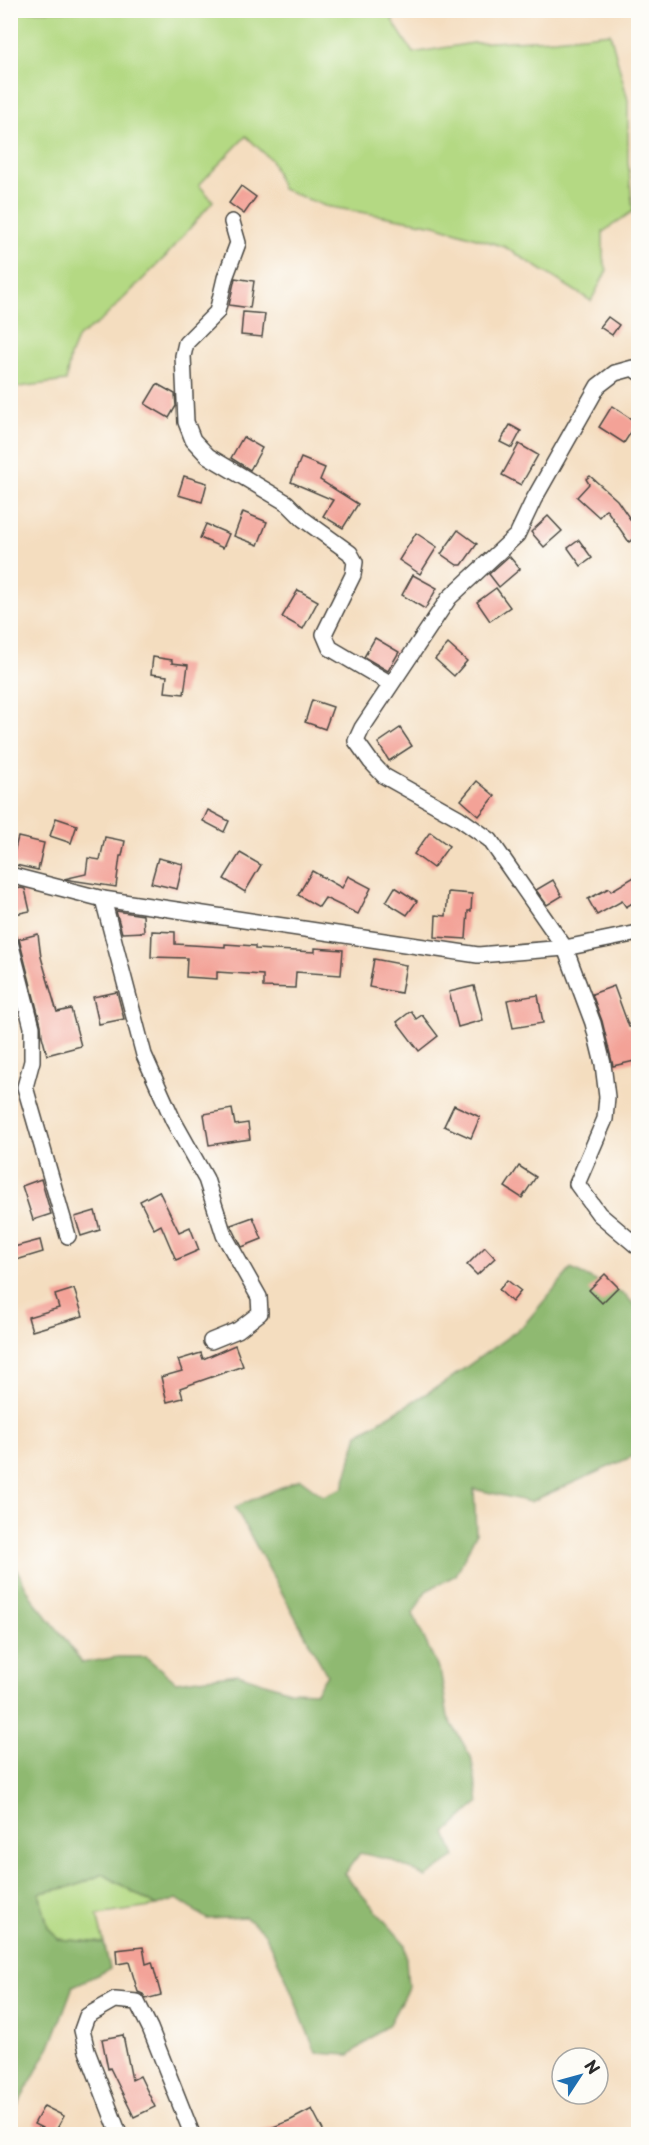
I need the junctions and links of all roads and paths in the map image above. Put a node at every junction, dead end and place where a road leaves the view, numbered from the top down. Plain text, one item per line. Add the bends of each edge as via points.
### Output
1 (232, 222) dead end
2 (639, 372) edge
3 (391, 684) junction
4 (10, 874) edge
5 (103, 899) junction
6 (639, 933) edge
7 (10, 942) edge
8 (565, 948) junction
9 (68, 1236) dead end
10 (639, 1248) edge
11 (211, 1341) dead end
12 (119, 2134) edge
13 (192, 2134) edge

1 - 3 street via 238,243 217,312 186,343 183,356 186,422 193,440 208,456 287,503 350,553 355,562 353,575 324,634 330,648
2 - 3 street via 633,368 615,373 598,386 517,535 449,598
3 - 8 street via 356,741 384,776 490,840
4 - 5 street
5 - 8 street via 478,955
5 - 11 street via 144,1055 173,1120 206,1179 224,1235 260,1297 260,1313 238,1330
6 - 8 street
7 - 9 street via 32,1027 32,1061 25,1087
8 - 10 street via 593,1023 607,1097 605,1119 577,1184 598,1214
12 - 13 street via 81,2030 87,2016 115,2000 137,2002

